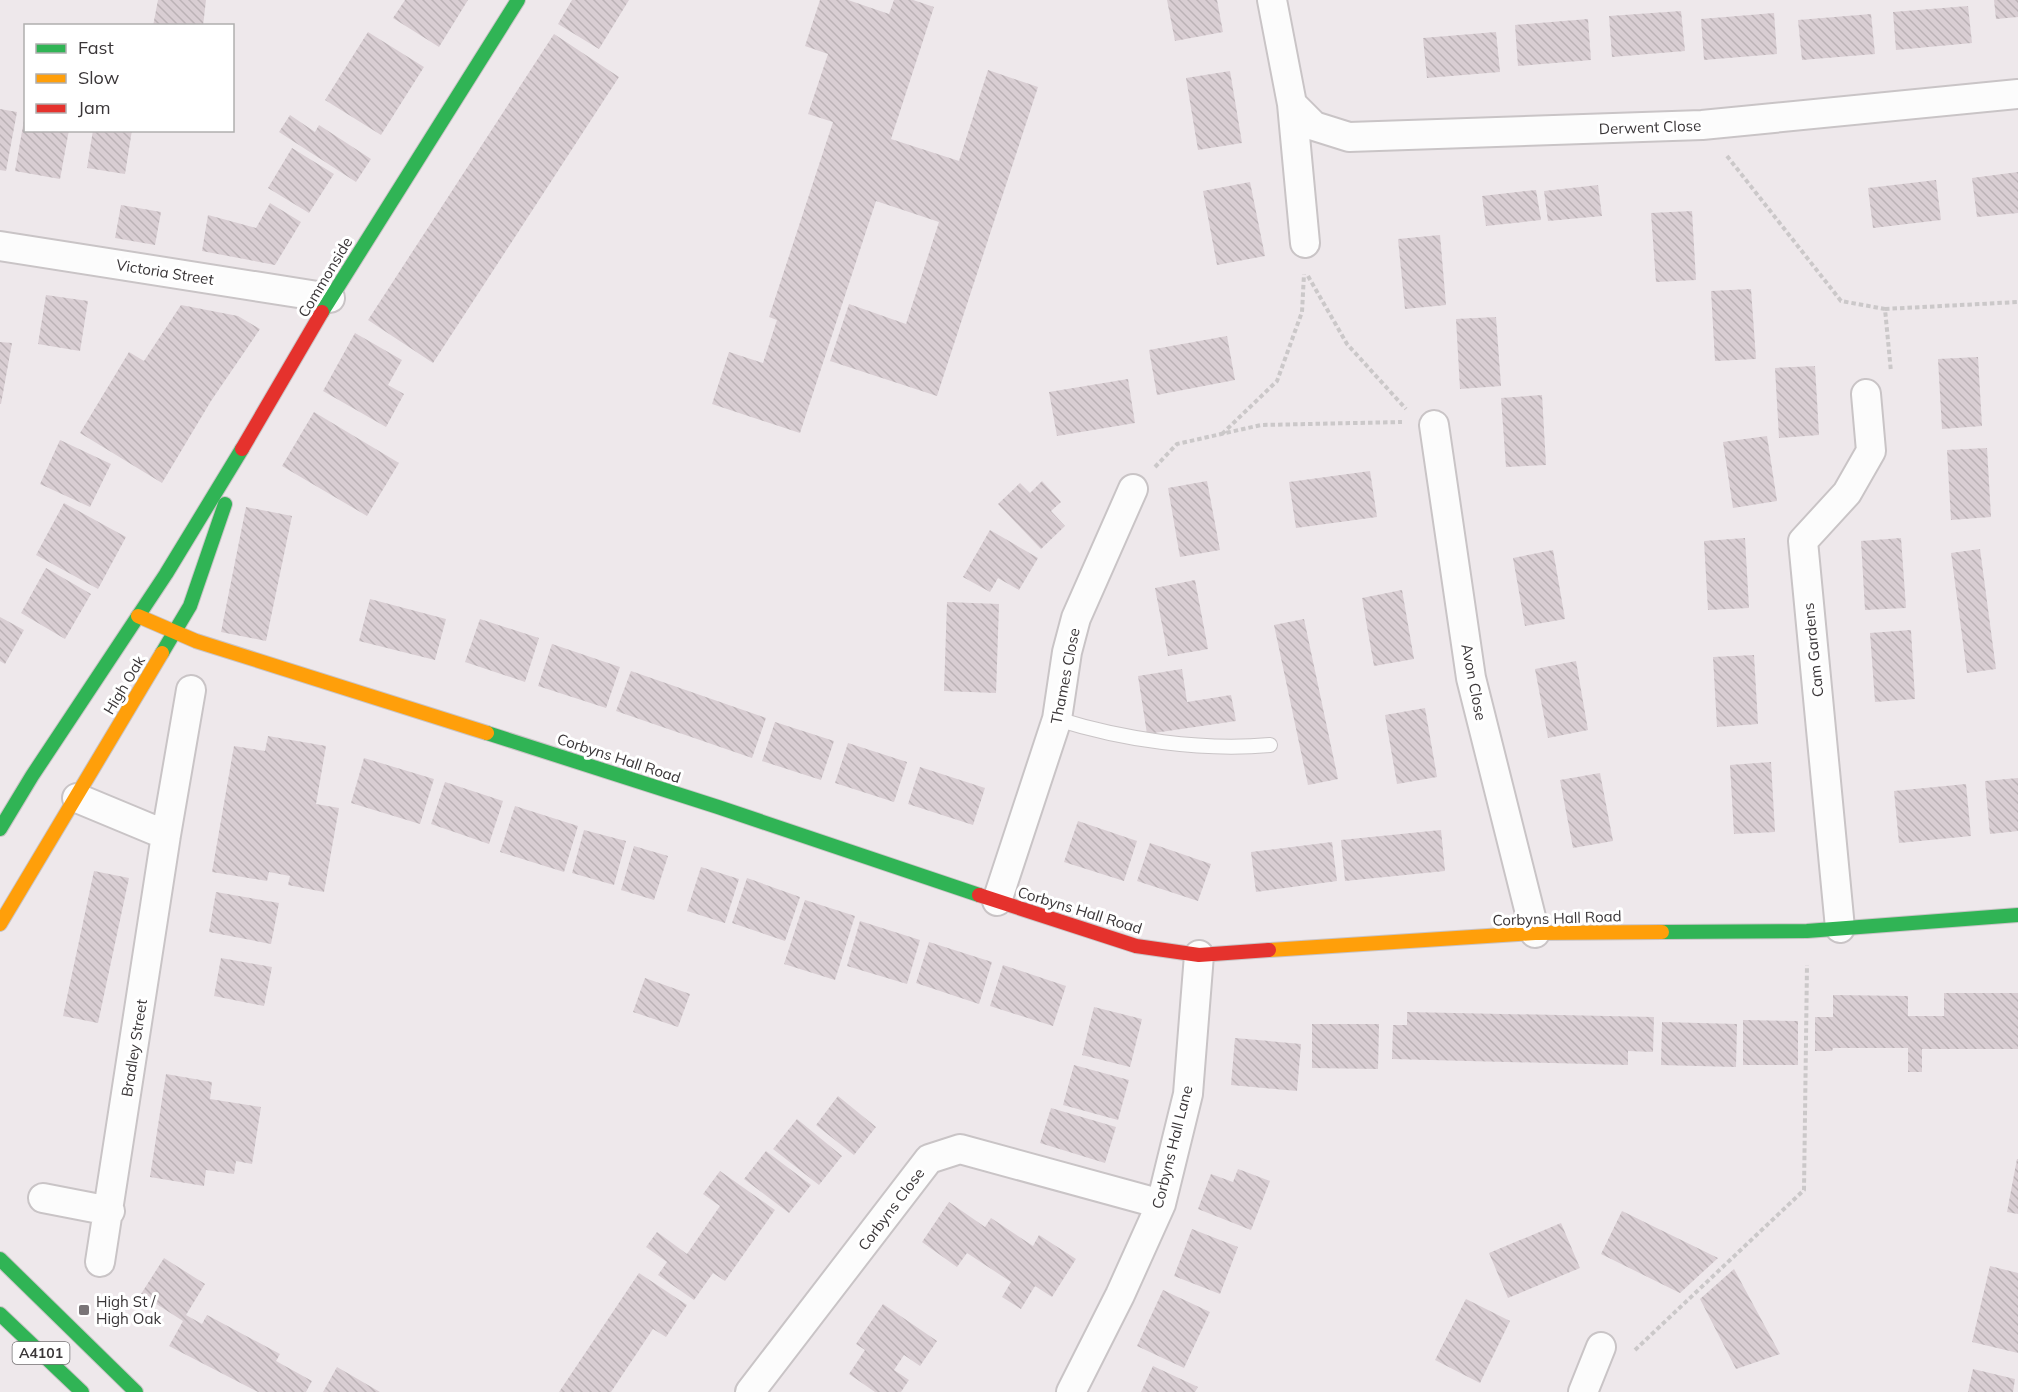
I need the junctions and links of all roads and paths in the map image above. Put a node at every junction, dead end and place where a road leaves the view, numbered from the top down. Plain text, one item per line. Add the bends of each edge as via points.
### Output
1 (518, 0) edge
2 (1272, 0) edge
3 (2018, 94) edge
4 (1292, 104) junction
5 (1702, 125) junction
6 (1305, 243) dead end
7 (0, 246) edge
8 (330, 298) junction
9 (2018, 302) edge
10 (1886, 309) junction
11 (1866, 394) joint
12 (1425, 423) junction
13 (1222, 434) junction
14 (243, 448) junction
15 (1133, 489) joint
16 (166, 574) joint
17 (138, 616) junction
18 (174, 633) junction
19 (191, 690) dead end
20 (1057, 719) junction
21 (1270, 745) dead end
22 (68, 793) junction
23 (0, 829) edge
24 (166, 835) junction
25 (997, 901) junction
26 (2018, 915) edge
27 (0, 924) edge
28 (1840, 928) junction
29 (1807, 931) junction
30 (1535, 933) junction
31 (1199, 955) junction
32 (43, 1198) dead end
33 (1161, 1204) junction
34 (110, 1211) junction
35 (0, 1259) edge
36 (100, 1262) dead end
37 (0, 1314) edge
38 (1601, 1347) joint
39 (82, 1392) edge
40 (136, 1392) edge
41 (750, 1392) edge
42 (1071, 1392) edge
43 (1583, 1392) edge

1 - 8 street, Commonside
2 - 4 street
3 - 5 street, Derwent Close
4 - 5 street, Derwent Close via 1314,126 1349,137
4 - 6 street
5 - 10 path via 1841,301
7 - 8 street, Victoria Street
8 - 14 street, Commonside
9 - 10 path
10 - 11 path via 1893,390
11 - 28 street, Cam Gardens via 1871,451 1846,493 1803,541
12 - 13 path via 1261,425
12 - 13 path via 1347,344 1304,269 1302,312 1277,381
12 - 30 street, Avon Close via 1471,678
13 - 15 path via 1176,444
14 - 16 street, Commonside
14 - 18 street, High Oak via 190,606
15 - 20 street, Thames Close via 1076,618
16 - 17 street, High Oak
17 - 18 street, Corbyns Hall Road
17 - 23 street, High Oak via 37,778
18 - 22 street, High Oak
18 - 25 street, Corbyns Hall Road
19 - 24 street, Bradley Street
20 - 21 lane via 1133,738 1224,747
20 - 25 street, Thames Close
22 - 24 street
22 - 27 street, High Oak
24 - 34 street, Bradley Street
25 - 31 street, Corbyns Hall Road via 1136,946
26 - 28 street, Corbyns Hall Road
28 - 29 street, Corbyns Hall Road
29 - 30 street, Corbyns Hall Road
29 - 38 path via 1804,1190 1632,1353
30 - 31 street, Corbyns Hall Road
31 - 33 street, Corbyns Hall Lane via 1188,1094
32 - 34 street
33 - 41 street, Corbyns Close via 960,1149 929,1159
33 - 42 street, Corbyns Hall Lane
34 - 36 street, Bradley Street
35 - 40 street, A4101
37 - 39 street, A4101
38 - 43 street

